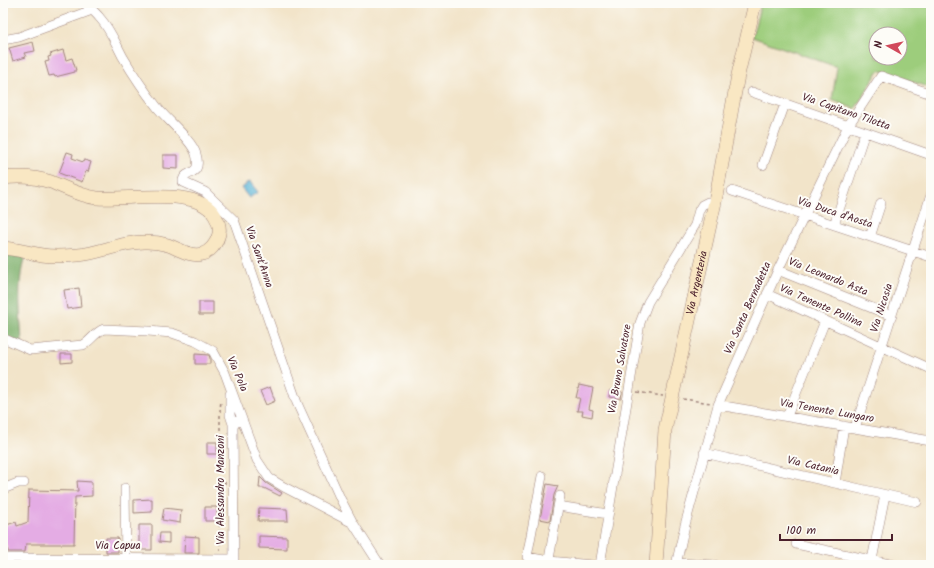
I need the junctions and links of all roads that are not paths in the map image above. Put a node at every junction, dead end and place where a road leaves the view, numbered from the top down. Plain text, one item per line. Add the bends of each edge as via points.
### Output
1 (755, 3) edge
2 (88, 6) edge
3 (3, 40) edge
4 (752, 92) dead end
5 (931, 94) edge
6 (785, 104) junction
7 (848, 126) junction
8 (865, 132) junction
9 (931, 155) edge
10 (763, 165) dead end
11 (3, 178) edge
12 (732, 191) dead end
13 (931, 195) edge
14 (715, 202) junction
15 (881, 203) dead end
16 (805, 216) junction
17 (834, 225) junction
18 (220, 228) junction
19 (236, 228) junction
20 (870, 237) junction
21 (3, 248) edge
22 (913, 251) junction
23 (931, 257) edge
24 (778, 270) junction
25 (767, 294) junction
26 (892, 316) junction
27 (825, 321) junction
28 (3, 338) edge
29 (882, 346) junction
30 (931, 369) edge
31 (230, 387) junction
32 (718, 405) junction
33 (787, 416) junction
34 (242, 419) junction
35 (233, 424) junction
36 (844, 426) junction
37 (855, 428) junction
38 (931, 441) edge
39 (704, 453) junction
40 (542, 476) dead end
41 (24, 483) dead end
42 (835, 483) junction
43 (125, 488) dead end
44 (3, 489) edge
45 (885, 494) junction
46 (560, 496) dead end
47 (917, 502) dead end
48 (558, 506) junction
49 (608, 514) junction
50 (353, 523) junction
51 (796, 544) dead end
52 (3, 558) edge
53 (872, 560) junction
54 (126, 562) edge
55 (234, 562) edge
56 (548, 563) edge
57 (677, 564) edge
58 (380, 565) edge
59 (592, 565) edge
60 (600, 565) edge
61 (656, 565) edge
62 (715, 565) edge
63 (894, 565) edge

1 - 14 main road, Via Argenteria via 738,75
2 - 3 street via 19,37
2 - 19 street, Via Sant'Anna via 110,31 124,58 156,106 196,152 198,166 185,176 183,182 205,192 234,220
4 - 6 street, Via Capitano Tilotta
5 - 7 street, Via Santa Bernadetta via 881,76
6 - 7 street, Via Capitano Tilotta
6 - 10 street
7 - 8 street, Via Capitano Tilotta
7 - 16 street, Via Santa Bernadetta
8 - 9 street, Via Capitano Tilotta
8 - 17 street
11 - 18 main road via 41,179 80,194 102,198 150,196 185,199 208,208 214,214
12 - 16 street, Via Duca d'Aosta
13 - 22 street, Via Nicosia
14 - 49 street, Via Bruno Salvatore via 702,205 695,225 648,302 640,322
14 - 61 main road, Via Argenteria via 664,430
15 - 20 street
16 - 17 street, Via Duca d'Aosta
16 - 24 street, Via Santa Bernadetta
17 - 20 street, Via Duca d'Aosta
18 - 19 street
18 - 21 main road via 218,239 209,251 197,254 148,242 134,242 87,254 67,256 49,256
19 - 50 street, Via Sant'Anna via 297,403
20 - 22 street, Via Duca d'Aosta
22 - 23 street, Via Duca d'Aosta
22 - 26 street, Via Nicosia
24 - 25 street, Via Santa Bernadetta
24 - 26 street, Via Leonardo Asta
25 - 27 street, Via Tenente Pollina
25 - 32 street, Via Santa Bernadetta
26 - 29 street, Via Nicosia
27 - 29 street, Via Tenente Pollina
27 - 33 street
28 - 31 street, Via Pola via 30,350 83,345 104,329 172,333 213,351
29 - 30 street, Via Tenente Pollina
29 - 37 street, Via Nicosia
31 - 34 street, Via Pola
31 - 35 street via 230,415
32 - 33 street, Via Tenente Lungaro
32 - 39 street, Via Santa Bernadetta
33 - 36 street, Via Tenente Lungaro
34 - 35 street, Via Alessandro Manzoni
34 - 50 street, Via Pola via 257,460 269,478
35 - 55 street, Via Alessandro Manzoni
36 - 37 street, Via Tenente Lungaro
36 - 42 street
37 - 38 street, Via Tenente Lungaro
39 - 42 street, Via Catania
39 - 57 street, Via Santa Bernadetta
40 - 56 street via 527,557
41 - 44 street
42 - 45 street, Via Catania
43 - 54 street
45 - 47 street, Via Catania
45 - 53 street
46 - 48 street
48 - 49 street
48 - 56 street
49 - 60 street, Via Bruno Salvatore
50 - 58 street, Via Sant'Anna
51 - 53 street
52 - 54 street, Via Capua
53 - 63 street
54 - 55 street, Via Capua via 220,559
56 - 59 street
57 - 62 street

